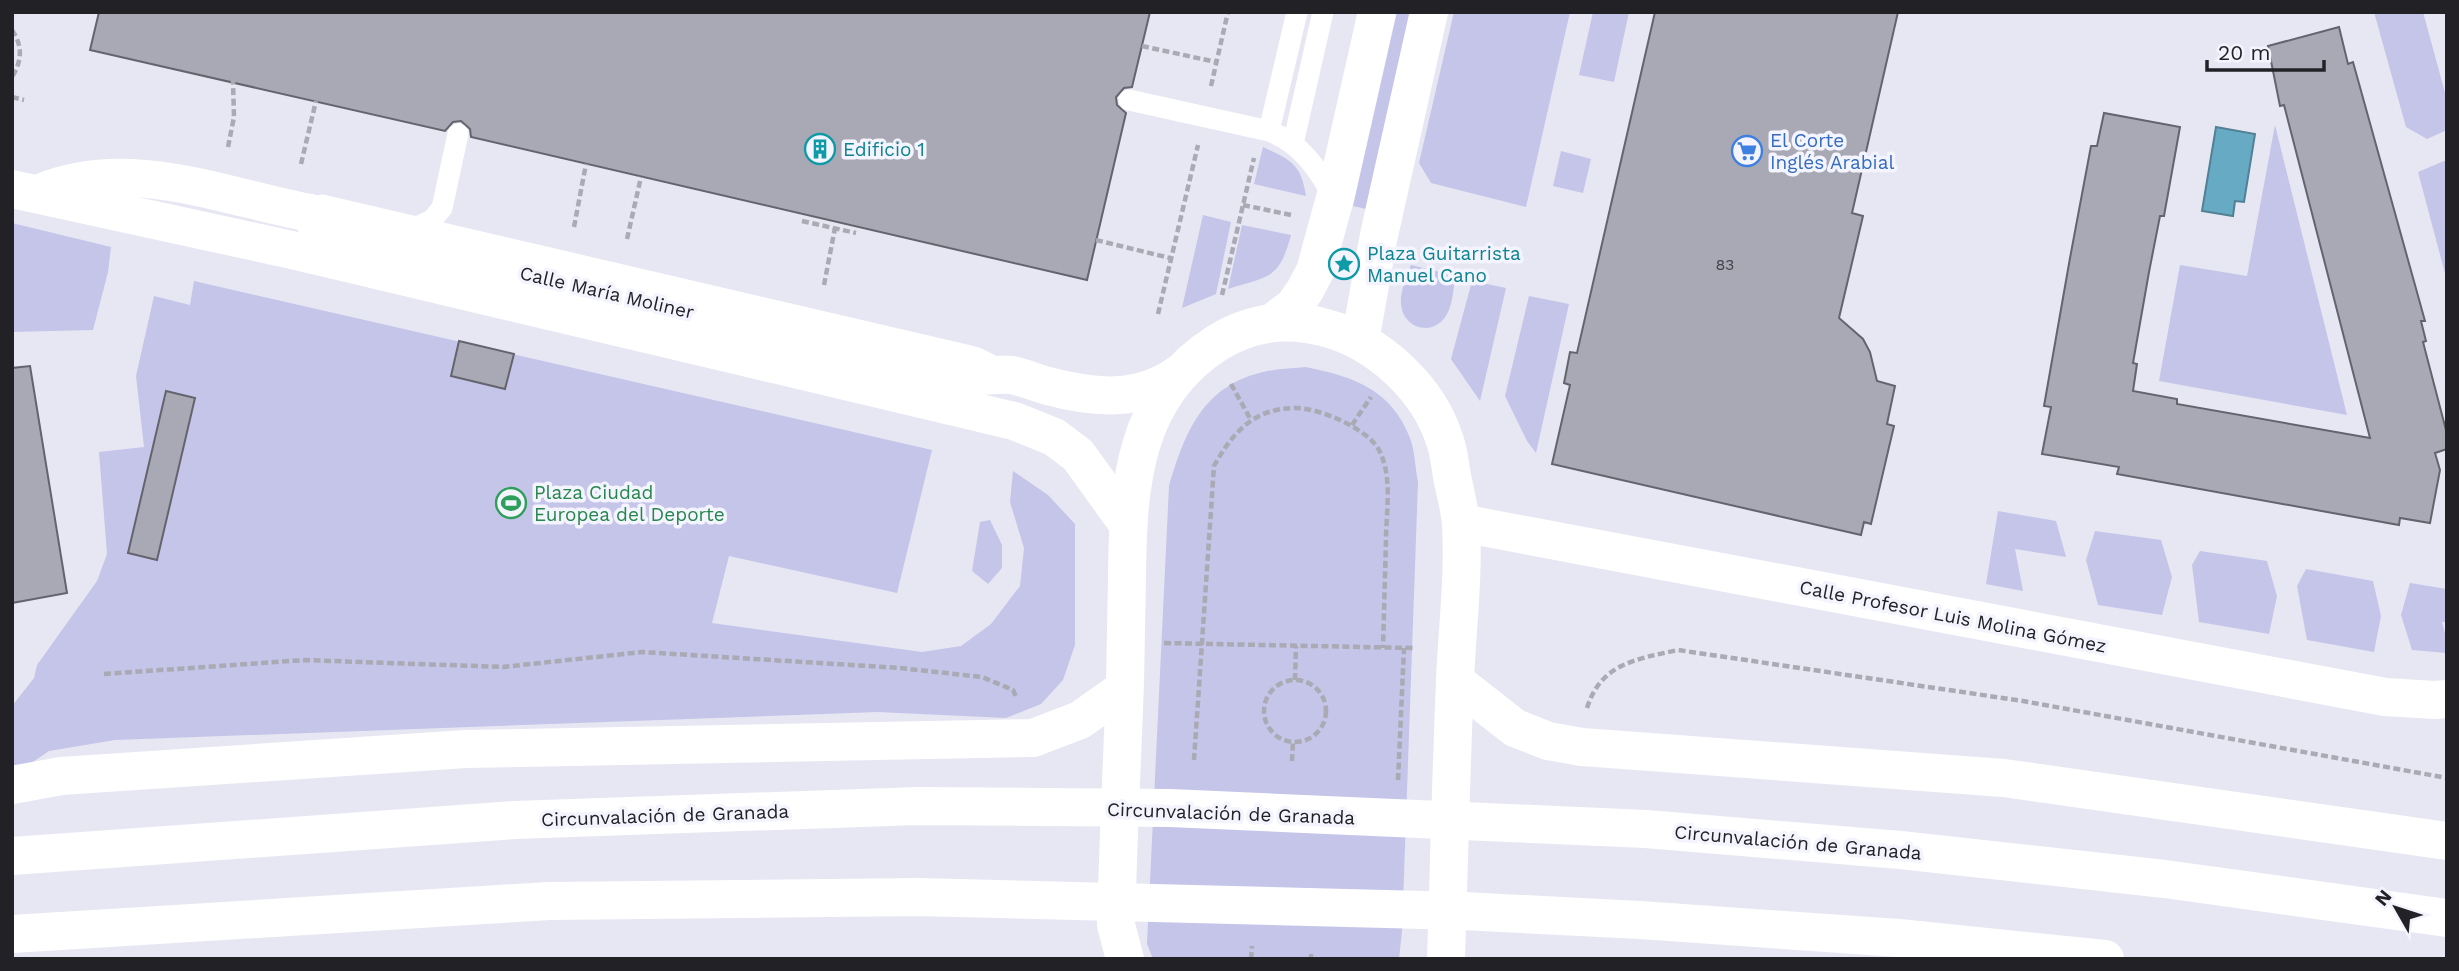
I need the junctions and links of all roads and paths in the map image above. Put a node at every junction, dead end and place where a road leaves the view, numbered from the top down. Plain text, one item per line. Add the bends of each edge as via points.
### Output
1 (1228, 12) edge
2 (1297, 12) edge
3 (1323, 12) edge
4 (1377, 12) edge
5 (1429, 12) edge
6 (12, 30) edge
7 (1142, 46) dead end
8 (1216, 62) junction
9 (12, 77) edge
10 (233, 81) dead end
11 (1209, 94) dead end
12 (12, 97) edge
13 (24, 100) dead end
14 (1129, 100) dead end
15 (316, 101) dead end
16 (1269, 131) junction
17 (458, 134) dead end
18 (1198, 144) dead end
19 (1293, 144) junction
20 (228, 147) dead end
21 (1254, 156) dead end
22 (302, 164) dead end
23 (586, 164) dead end
24 (641, 177) dead end
25 (157, 180) junction
26 (25, 192) edge
27 (1335, 198) junction
28 (1243, 205) junction
29 (442, 208) junction
30 (310, 213) junction
31 (148, 217) junction
32 (1299, 217) dead end
33 (802, 221) dead end
34 (417, 227) junction
35 (574, 227) dead end
36 (835, 228) junction
37 (856, 233) dead end
38 (455, 236) junction
39 (627, 239) dead end
40 (1097, 240) dead end
41 (1170, 258) junction
42 (824, 285) dead end
43 (1222, 295) dead end
44 (1158, 314) dead end
45 (1273, 322) junction
46 (1360, 341) junction
47 (1180, 373) junction
48 (1231, 384) dead end
49 (1376, 390) dead end
50 (1024, 397) junction
51 (1251, 420) junction
52 (1352, 425) junction
53 (1127, 523) junction
54 (1461, 523) junction
55 (1160, 643) dead end
56 (1201, 644) junction
57 (1296, 646) junction
58 (1383, 648) junction
59 (1404, 648) junction
60 (1413, 648) dead end
61 (104, 674) dead end
62 (1295, 680) junction
63 (1455, 681) junction
64 (1124, 689) junction
65 (2447, 699) edge
66 (1021, 708) dead end
67 (1584, 716) dead end
68 (1293, 742) junction
69 (1194, 760) dead end
70 (1292, 761) dead end
71 (1398, 767) dead end
72 (2447, 778) edge
73 (12, 785) edge
74 (2447, 841) edge
75 (12, 856) edge
76 (2447, 918) edge
77 (12, 934) edge
78 (1125, 959) edge
79 (1446, 959) edge
80 (2105, 959) edge

1 - 8 path
2 - 16 lane
3 - 19 lane
4 - 27 main road
5 - 46 main road
6 - 9 path via 21,55
7 - 8 path
8 - 11 path
10 - 20 path via 234,117
12 - 13 path
14 - 16 lane
15 - 22 path
16 - 19 lane
17 - 29 lane
18 - 41 path
19 - 27 lane via 1316,166
21 - 28 path
23 - 35 path
24 - 39 path
25 - 26 main road, Calle María Moliner via 94,179
25 - 30 main road, Calle María Moliner
25 - 31 lane
26 - 31 main road, Calle María Moliner
27 - 45 main road via 1311,280 1294,306
28 - 32 path
28 - 43 path
29 - 34 lane via 432,220
29 - 38 lane
30 - 34 lane via 322,205
30 - 50 main road, Calle María Moliner via 316,224 972,377
31 - 50 main road, Calle María Moliner
33 - 36 path
34 - 38 lane
36 - 37 path
36 - 42 path
38 - 50 lane via 977,358
40 - 41 path
41 - 44 path
45 - 46 main road via 1318,326
45 - 47 main road via 1227,338
46 - 54 main road via 1393,364 1423,397 1445,440
47 - 50 main road, Calle María Moliner via 1150,388 1118,396
47 - 53 main road via 1141,440
48 - 51 path
49 - 52 path
50 - 53 main road, Calle María Moliner via 1054,437 1078,455
51 - 52 path via 1274,409 1299,408
51 - 56 path via 1227,443 1214,466
52 - 58 path via 1378,449 1387,477
53 - 64 main road
54 - 63 main road
54 - 65 main road, Calle Profesor Luis Molina Gómez via 2385,697
55 - 56 path
56 - 57 path
56 - 69 path
57 - 58 path
57 - 62 path
58 - 59 path
59 - 60 path
59 - 71 path
61 - 66 path via 305,660 503,667 642,652 982,677 1013,690
62 - 68 path via 1270,692 1264,710 1275,735
62 - 68 path via 1320,694 1326,712 1311,737
63 - 74 main road via 1515,728 1548,741 1582,747 2004,778
63 - 79 main road
64 - 73 main road via 1080,720 1033,738 466,749 61,776
64 - 78 main road via 1116,925
67 - 72 path via 1592,690 1611,671 1678,650 2023,701
68 - 70 path
75 - 76 main road, Circunvalación de Granada via 515,820 918,806 1170,808 1646,829 1900,850 2165,879
77 - 80 main road via 549,901 918,897 1640,920 1899,938

